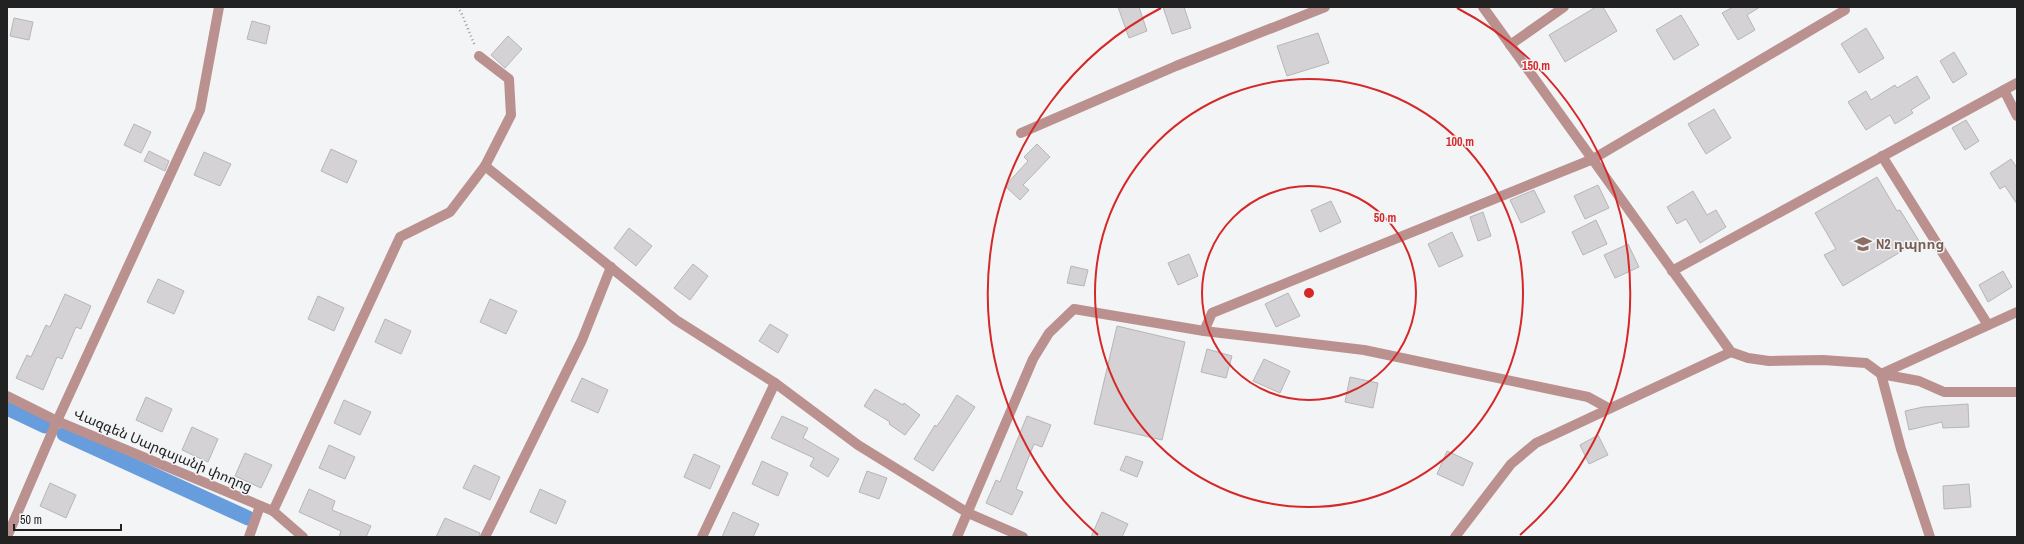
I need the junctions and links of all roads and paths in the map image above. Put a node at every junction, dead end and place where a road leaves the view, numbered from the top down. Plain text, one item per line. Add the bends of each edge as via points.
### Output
1 (219, 7) edge
2 (456, 7) edge
3 (1326, 7) edge
4 (1483, 7) edge
5 (1564, 7) edge
6 (1845, 10) dead end
7 (1510, 45) junction
8 (479, 56) joint
9 (2017, 84) edge
10 (2004, 90) junction
11 (2017, 116) edge
12 (1021, 133) dead end
13 (1882, 156) junction
14 (1593, 159) junction
15 (485, 166) junction
16 (611, 267) junction
17 (1672, 271) junction
18 (2017, 312) edge
19 (1988, 325) junction
20 (1204, 332) junction
21 (1731, 352) junction
22 (1881, 374) junction
23 (775, 383) junction
24 (2017, 392) edge
25 (7, 396) edge
26 (1608, 408) junction
27 (57, 421) junction
28 (260, 506) junction
29 (273, 512) junction
30 (968, 513) junction
31 (7, 537) edge
32 (249, 537) edge
33 (303, 537) edge
34 (486, 537) edge
35 (702, 537) edge
36 (957, 537) edge
37 (1023, 537) edge
38 (1455, 537) edge
39 (1930, 537) edge

1 - 27 street via 200,110
2 - 8 path
3 - 12 street via 1176,66
4 - 7 street
5 - 7 street
6 - 14 street
7 - 14 street
8 - 15 street via 509,79 511,115
9 - 10 street
10 - 11 street
10 - 13 street
13 - 17 street
13 - 19 street
14 - 17 street
14 - 20 street via 1212,313
15 - 16 street
15 - 29 street via 450,212 400,236
16 - 23 street via 676,320
16 - 34 street via 582,340
17 - 21 street
18 - 19 street
19 - 22 street
20 - 26 street via 1364,350 1588,397
20 - 30 street via 1074,309 1048,333 1033,359
21 - 22 street via 1769,361 1823,360 1866,363
21 - 26 street
22 - 24 street via 1919,381 1944,392
22 - 39 street via 1900,449
23 - 30 street via 858,445
23 - 35 street
25 - 27 street, Վազգեն Սարգսյանի փողոց
26 - 38 street via 1536,442 1511,464
27 - 28 street, Վազգեն Սարգսյանի փողոց
27 - 31 street
28 - 29 street, Վազգեն Սարգսյանի փողոց
28 - 32 street
29 - 33 street, Վազգեն Սարգսյանի փողոց
30 - 36 street
30 - 37 street

